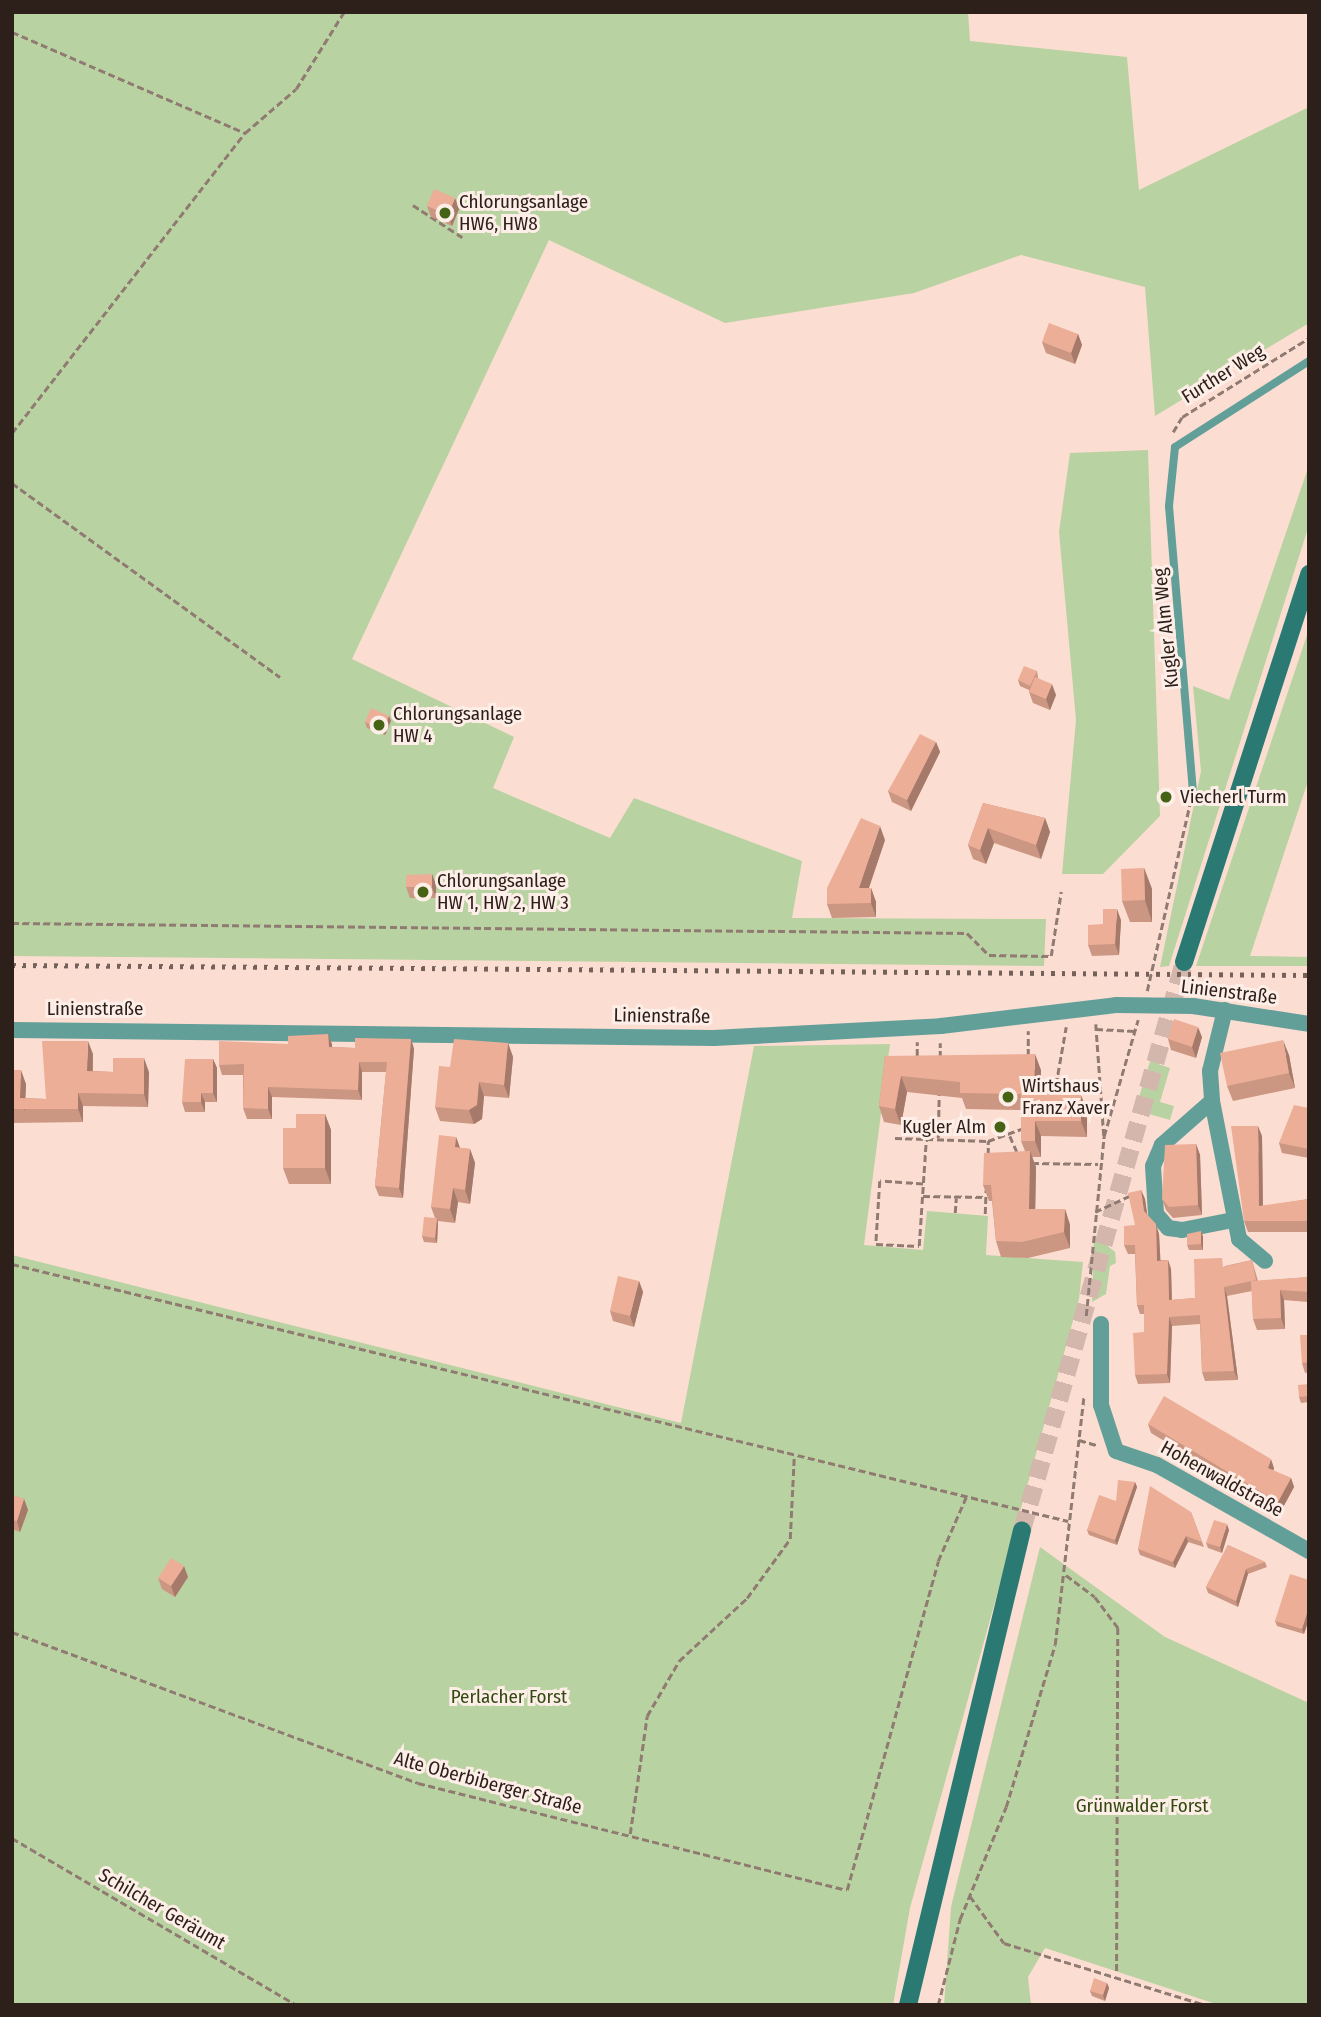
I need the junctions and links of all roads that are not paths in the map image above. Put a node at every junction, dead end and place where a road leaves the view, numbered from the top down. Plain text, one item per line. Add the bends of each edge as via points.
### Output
1 (1309, 361) edge
2 (1309, 574) edge
3 (1192, 792) road end
4 (1184, 962) tunnel mouth
5 (1224, 1010) junction
6 (1309, 1024) edge
7 (12, 1030) edge
8 (1212, 1101) junction
9 (1233, 1220) junction
10 (1265, 1261) dead end
11 (1093, 1324) road end
12 (1022, 1530) tunnel mouth
13 (1309, 1551) edge
14 (908, 2005) edge

1 - 3 lane, Kugler Alm Weg via 1175,447 1170,506
2 - 4 main road
5 - 6 street, Linienstraße
5 - 7 street, Linienstraße, bridge via 1116,1005 917,1028 714,1038
5 - 8 street via 1210,1071
8 - 9 street
8 - 9 street via 1162,1145 1152,1186 1156,1214 1168,1228
9 - 10 street via 1239,1240
11 - 13 street, Hohenwaldstraße via 1101,1405 1116,1451 1157,1465
12 - 14 main road

